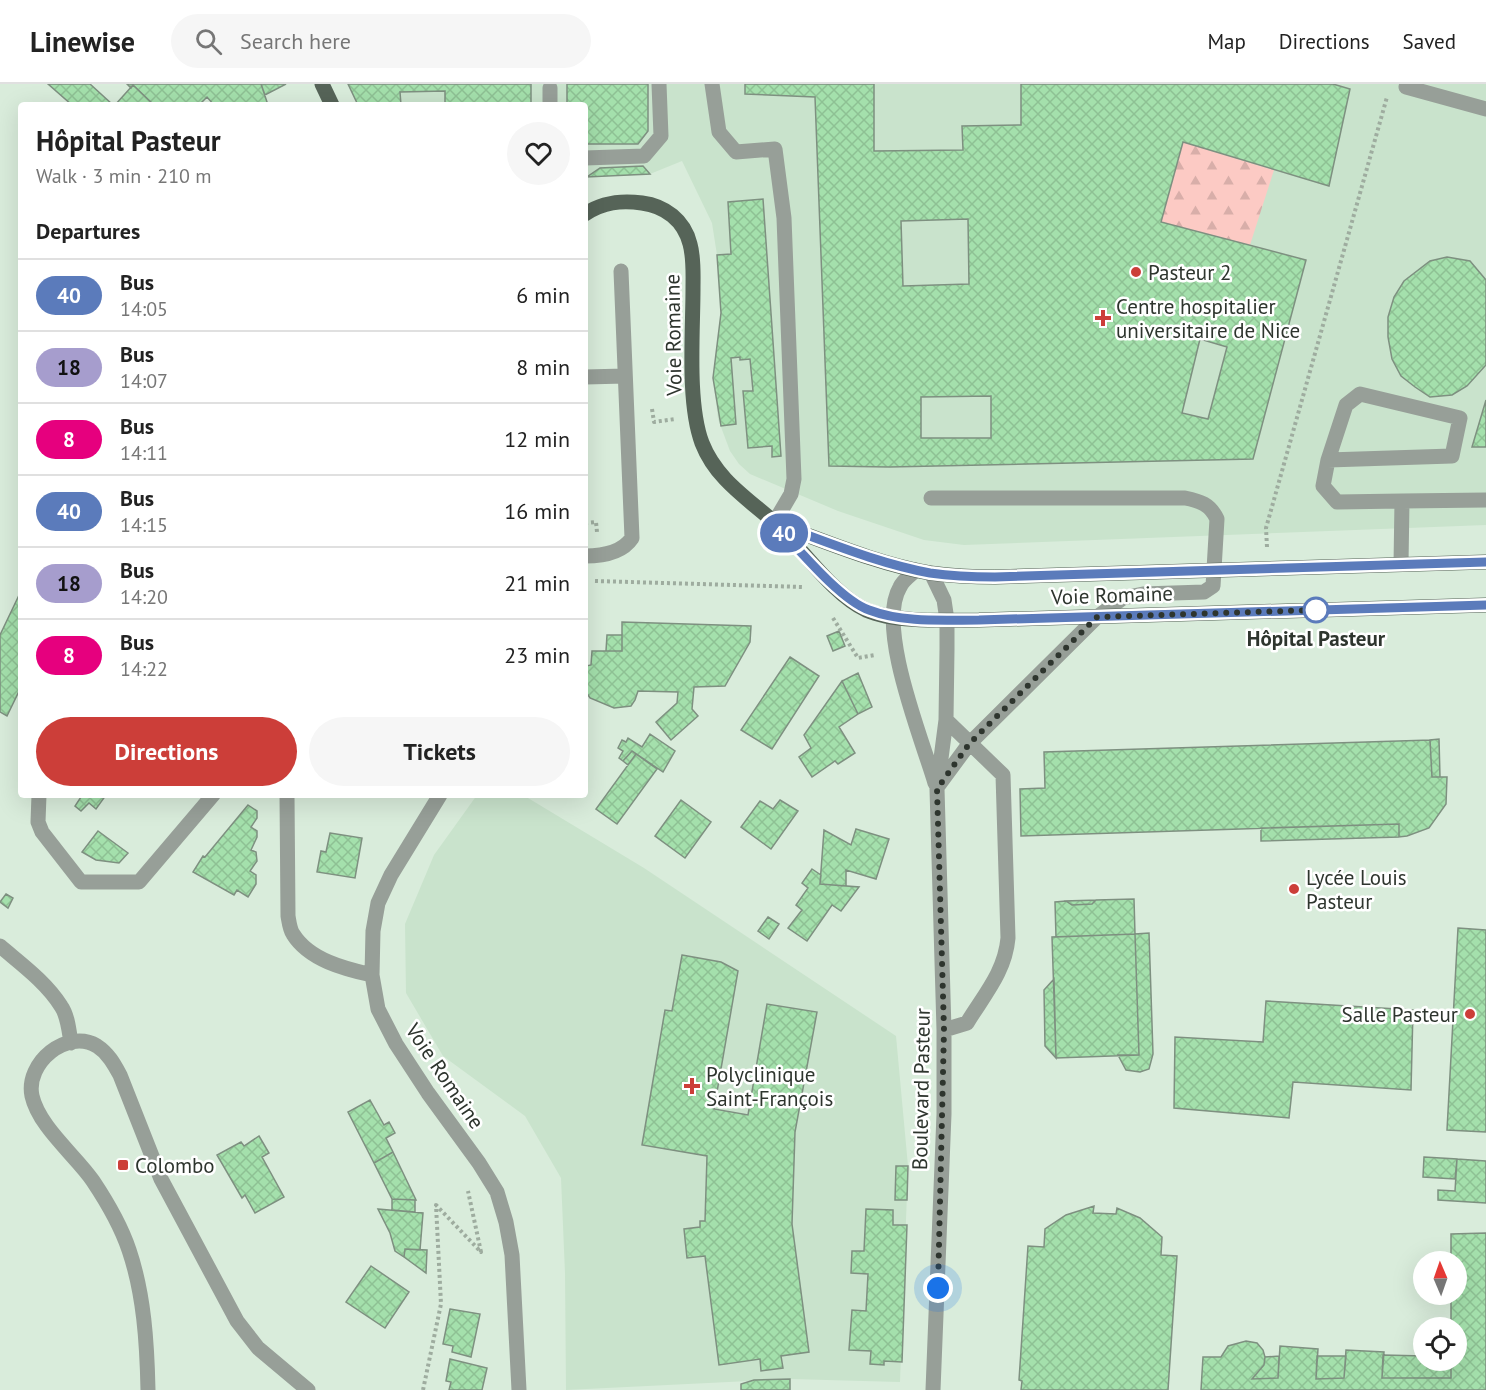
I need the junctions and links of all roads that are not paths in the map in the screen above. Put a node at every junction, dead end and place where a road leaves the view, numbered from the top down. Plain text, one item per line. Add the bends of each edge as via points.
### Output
1 (322, 84) edge
2 (659, 84) edge
3 (712, 84) edge
4 (1406, 87) dead end
5 (550, 88) dead end
6 (331, 102) edge
7 (550, 102) edge
8 (1486, 109) edge
9 (588, 158) edge
10 (588, 212) edge
11 (621, 271) dead end
12 (625, 376) junction
13 (588, 377) edge
14 (1328, 460) junction
15 (931, 498) dead end
16 (1486, 500) edge
17 (1402, 501) junction
18 (774, 523) junction
19 (588, 556) edge
20 (1486, 562) edge
21 (1401, 564) junction
22 (1215, 570) junction
23 (923, 572) junction
24 (1486, 605) edge
25 (893, 616) junction
26 (1097, 617) junction
27 (947, 620) junction
28 (946, 720) junction
29 (969, 744) junction
30 (937, 789) junction
31 (39, 798) edge
32 (210, 798) edge
33 (287, 798) edge
34 (438, 798) edge
35 (0, 946) edge
36 (372, 975) junction
37 (944, 1030) junction
38 (70, 1043) junction
39 (148, 1390) edge
40 (308, 1390) edge
41 (519, 1390) edge
42 (933, 1390) edge

1 - 6 main road
2 - 9 street via 661,136 644,156
3 - 18 street via 719,132 736,152 775,149 784,230 794,479 791,494
4 - 8 street
5 - 7 street
10 - 18 main road, Voie Romaine via 613,202 639,202 660,207 682,226 691,244 693,261 694,387 702,443 733,488
11 - 12 street
12 - 13 street
12 - 19 street via 632,538 627,546 613,552
14 - 14 street via 1452,456 1460,418 1360,394 1346,405
14 - 17 street via 1323,486 1337,502
15 - 22 street via 1185,498 1202,502 1217,519
16 - 17 street
17 - 21 street
18 - 23 main road, Voie Romaine
18 - 25 main road, Voie Romaine via 855,603
20 - 21 main road, Voie Romaine
21 - 22 main road, Voie Romaine
22 - 23 main road, Voie Romaine via 995,577
22 - 26 street via 1213,586 1204,592 1123,598
23 - 25 street, Boulevard Pasteur via 900,586
23 - 27 street, Boulevard Pasteur via 944,600
24 - 26 main road, Voie Romaine
25 - 27 main road, Voie Romaine
25 - 30 street, Boulevard Pasteur via 904,686
26 - 27 main road, Voie Romaine
26 - 29 street
27 - 28 street, Boulevard Pasteur
28 - 29 street
28 - 30 street, Boulevard Pasteur
29 - 30 street
29 - 37 street via 1003,775 1008,938 1002,967 967,1023
30 - 37 street, Boulevard Pasteur
31 - 32 street via 38,822 42,832 81,882 139,882
33 - 36 street via 288,916 293,934 309,951 340,968
34 - 36 street, Voie Romaine via 378,903
35 - 38 street via 39,980 62,1007
36 - 41 street, Voie Romaine via 378,1009 396,1044 496,1192 512,1255
37 - 42 street, Boulevard Pasteur
38 - 39 street via 51,1051 39,1064 32,1079 32,1096 41,1116 103,1197 129,1249 142,1303
38 - 40 street via 85,1042 98,1047 111,1059 161,1179 237,1321 258,1348

